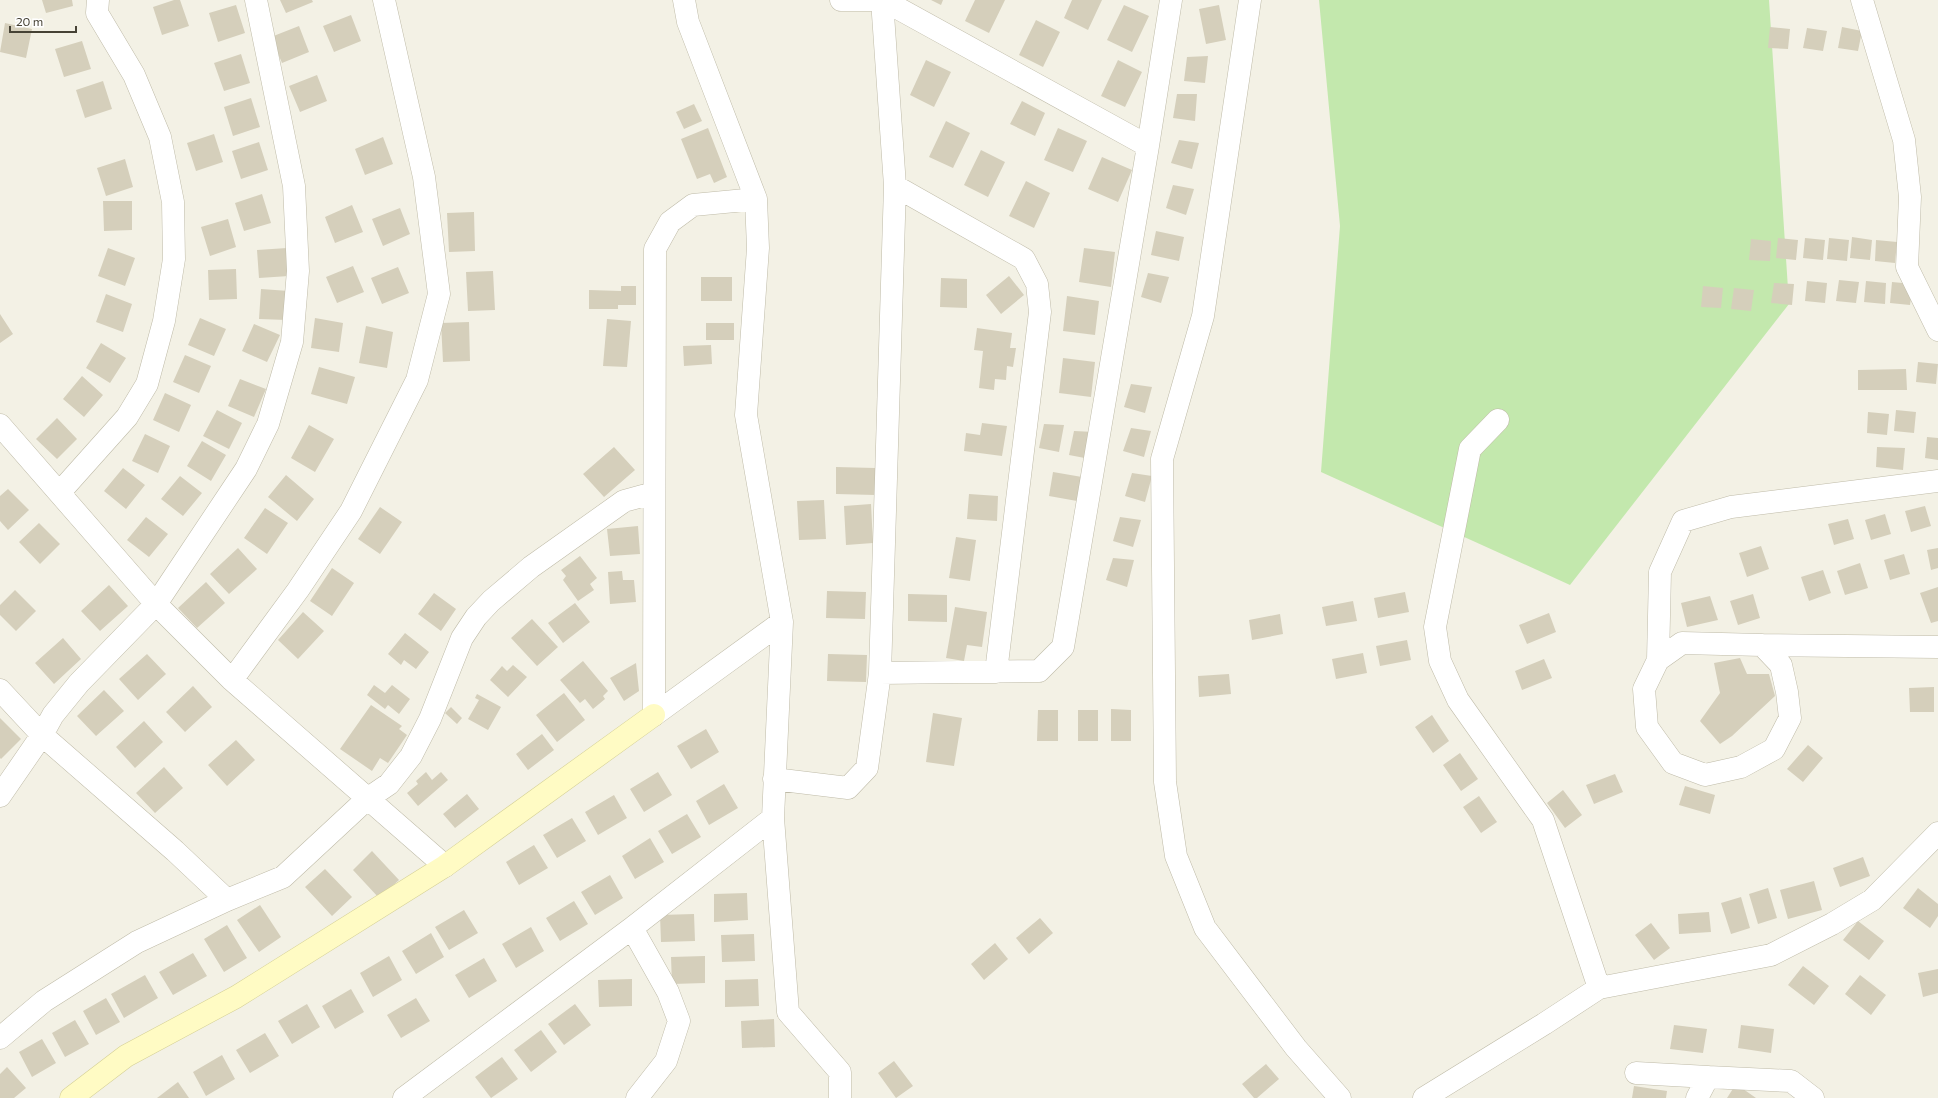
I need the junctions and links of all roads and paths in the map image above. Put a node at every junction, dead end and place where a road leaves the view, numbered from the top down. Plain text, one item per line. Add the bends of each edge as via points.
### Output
1 (98, 0) edge
2 (256, 0) edge
3 (384, 0) edge
4 (684, 0) edge
5 (841, 0) edge
6 (879, 0) edge
7 (882, 0) edge
8 (1250, 0) edge
9 (1862, 0) edge
10 (1169, 1) edge
11 (1148, 146) junction
12 (895, 186) junction
13 (756, 199) junction
14 (1938, 330) edge
15 (1498, 420) dead end
16 (0, 425) edge
17 (1938, 481) edge
18 (60, 492) junction
19 (654, 493) junction
20 (156, 604) junction
21 (782, 622) junction
22 (1762, 645) junction
23 (1938, 647) edge
24 (1658, 660) junction
25 (996, 672) junction
26 (880, 673) junction
27 (232, 680) junction
28 (0, 690) edge
29 (654, 715) junction
30 (42, 735) junction
31 (774, 779) junction
32 (0, 796) edge
33 (367, 799) junction
34 (772, 818) junction
35 (1938, 833) edge
36 (445, 866) junction
37 (227, 900) junction
38 (632, 928) junction
39 (1599, 988) junction
40 (0, 1038) edge
41 (1636, 1073) dead end
42 (1708, 1078) junction
43 (71, 1098) edge
44 (404, 1098) edge
45 (637, 1098) edge
46 (840, 1098) edge
47 (1340, 1098) edge
48 (1424, 1098) edge
49 (1697, 1098) edge
50 (1813, 1098) edge

1 - 18 street via 97,13 134,76 160,137 173,202 174,259 164,322 147,384 127,417
2 - 20 street via 294,186 298,271 292,342 268,424 246,469
3 - 27 street via 424,177 439,294 417,380 351,511 298,590
4 - 13 street via 688,22
5 - 6 street
7 - 11 street
7 - 12 street
8 - 47 street via 1203,316 1162,459 1165,782 1176,856 1205,928 1296,1048
9 - 14 street via 1904,140 1910,197 1907,267
10 - 11 street
11 - 25 street via 1063,647 1039,671
12 - 25 street via 1024,259 1037,284 1040,312
12 - 26 street
13 - 19 street via 693,205 670,222 655,249
13 - 21 street via 758,248 746,415
15 - 39 street via 1470,449 1435,627 1440,661 1458,700 1543,820
16 - 18 street
17 - 24 street via 1731,507 1683,521 1660,572
18 - 20 street
19 - 29 street
19 - 33 street via 624,501 531,566 491,600 462,638 430,719 411,756 389,784
20 - 27 street
20 - 30 street via 79,683 53,715
21 - 29 street
21 - 31 street
22 - 23 street
22 - 24 street via 1682,644
22 - 24 street via 1781,666 1790,718 1774,749 1741,767 1705,775 1674,763 1647,727 1644,690
25 - 26 street
26 - 31 street via 867,768 848,788
27 - 33 street
28 - 30 street
29 - 36 street
30 - 32 street
30 - 37 street
31 - 34 street
33 - 36 street
33 - 37 street via 283,876
34 - 38 street
34 - 46 street via 788,1012 840,1072
35 - 39 street via 1872,900 1771,955
36 - 43 street via 236,997 126,1056
37 - 40 street via 137,942 44,1001
38 - 44 street
38 - 45 street via 668,992 679,1021 666,1061
39 - 48 street
41 - 42 street
42 - 49 street
42 - 50 street via 1791,1081

